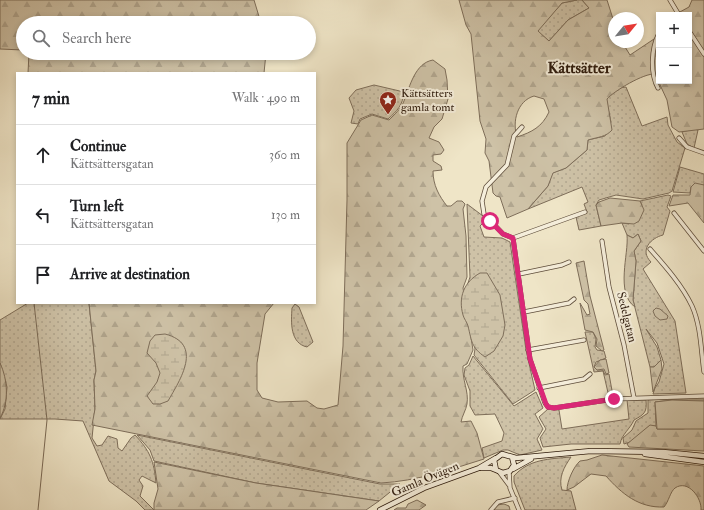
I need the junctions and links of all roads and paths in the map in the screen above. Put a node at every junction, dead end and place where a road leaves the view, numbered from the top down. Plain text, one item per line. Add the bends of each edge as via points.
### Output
1 (670, 0) edge
2 (677, 12) edge
3 (692, 36) edge
4 (656, 42) edge
5 (704, 54) edge
6 (658, 88) dead end
7 (522, 127) dead end
8 (679, 138) dead end
9 (704, 153) edge
10 (585, 212) dead end
11 (674, 213) dead end
12 (513, 238) junction
13 (602, 241) dead end
14 (650, 249) dead end
15 (704, 251) edge
16 (569, 262) dead end
17 (519, 274) junction
18 (574, 299) dead end
19 (524, 312) junction
20 (584, 340) dead end
21 (528, 350) junction
22 (704, 372) edge
23 (590, 374) dead end
24 (539, 388) junction
25 (704, 396) edge
26 (634, 398) junction
27 (629, 452) junction
28 (540, 455) junction
29 (704, 456) edge
30 (512, 457) junction
31 (496, 458) junction
32 (704, 462) edge
33 (479, 468) junction
34 (498, 471) junction
35 (511, 471) junction
36 (510, 488) junction
37 (515, 498) junction
38 (380, 510) edge
39 (491, 510) edge
40 (519, 510) edge

1 - 2 street
3 - 5 street
4 - 6 street via 652,70
7 - 12 street via 514,136 507,165 483,192 484,214 503,234
8 - 9 street via 687,147
10 - 12 street
11 - 15 street
12 - 17 street
13 - 26 street, Sedelgatan via 609,287
14 - 22 street via 684,292 692,307
16 - 17 street
17 - 19 street
18 - 19 street via 569,303
19 - 21 street
20 - 21 street
21 - 24 street
23 - 24 street via 584,379
24 - 26 street via 546,404 551,408
25 - 26 street
27 - 28 main road, Gamla Övägen via 591,451
27 - 29 main road, Gamla Övägen
27 - 32 main road, Gamla Övägen
28 - 30 main road, Gamla Övägen
28 - 35 main road, Gamla Övägen
30 - 31 main road, Gamla Övägen via 505,454
30 - 35 main road via 514,465
31 - 33 main road, Gamla Övägen
31 - 34 main road via 494,463
33 - 34 main road, Gamla Övägen via 492,468
33 - 38 main road, Gamla Övägen via 424,488
34 - 35 main road, Gamla Övägen
34 - 36 street
35 - 36 street
36 - 37 street
37 - 39 street via 498,502
37 - 40 street

